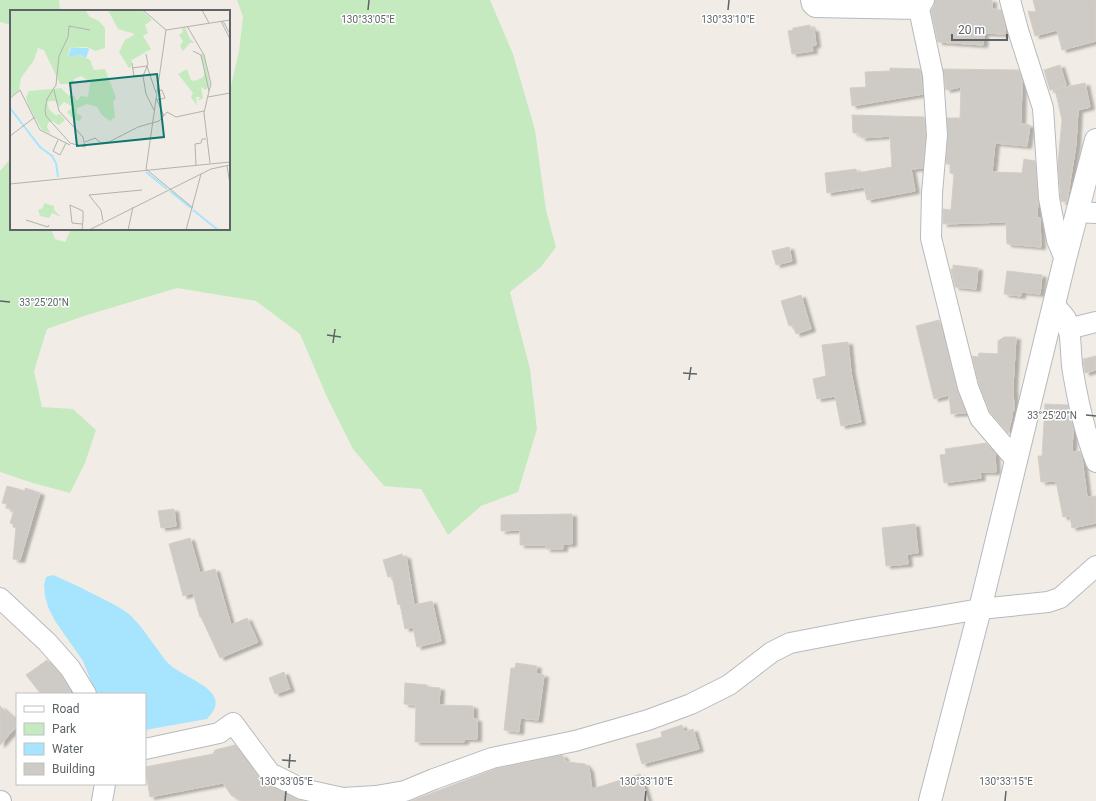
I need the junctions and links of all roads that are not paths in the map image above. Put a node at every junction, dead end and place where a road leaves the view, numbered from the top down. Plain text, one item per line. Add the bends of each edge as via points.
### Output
1 (811, 0) edge
2 (1010, 0) edge
3 (921, 4) edge
4 (1096, 140) edge
5 (1086, 213) edge
6 (1065, 259) junction
7 (1054, 305) junction
8 (1096, 322) edge
9 (1068, 329) junction
10 (1016, 460) junction
11 (1096, 462) edge
12 (1096, 566) edge
13 (0, 598) edge
14 (980, 609) junction
15 (85, 693) edge
16 (146, 749) edge
17 (105, 785) edge
18 (102, 801) edge
19 (930, 801) edge

1 - 3 street via 815,6
2 - 6 street via 1043,108 1049,198 1056,240
3 - 10 street via 933,74 938,135 932,193 931,238 968,387 980,418
4 - 5 street
5 - 6 street
6 - 7 street
7 - 9 street via 1066,319
7 - 10 street
8 - 9 street
9 - 11 street via 1072,371
10 - 14 street
12 - 14 street via 1060,598 1048,602
13 - 15 street via 47,642 70,668
14 - 16 street via 790,643 772,652 729,685 691,704 648,720 575,741 492,758 405,791 376,796 343,798 302,789 270,773 233,723 219,733
14 - 19 street
17 - 18 street

